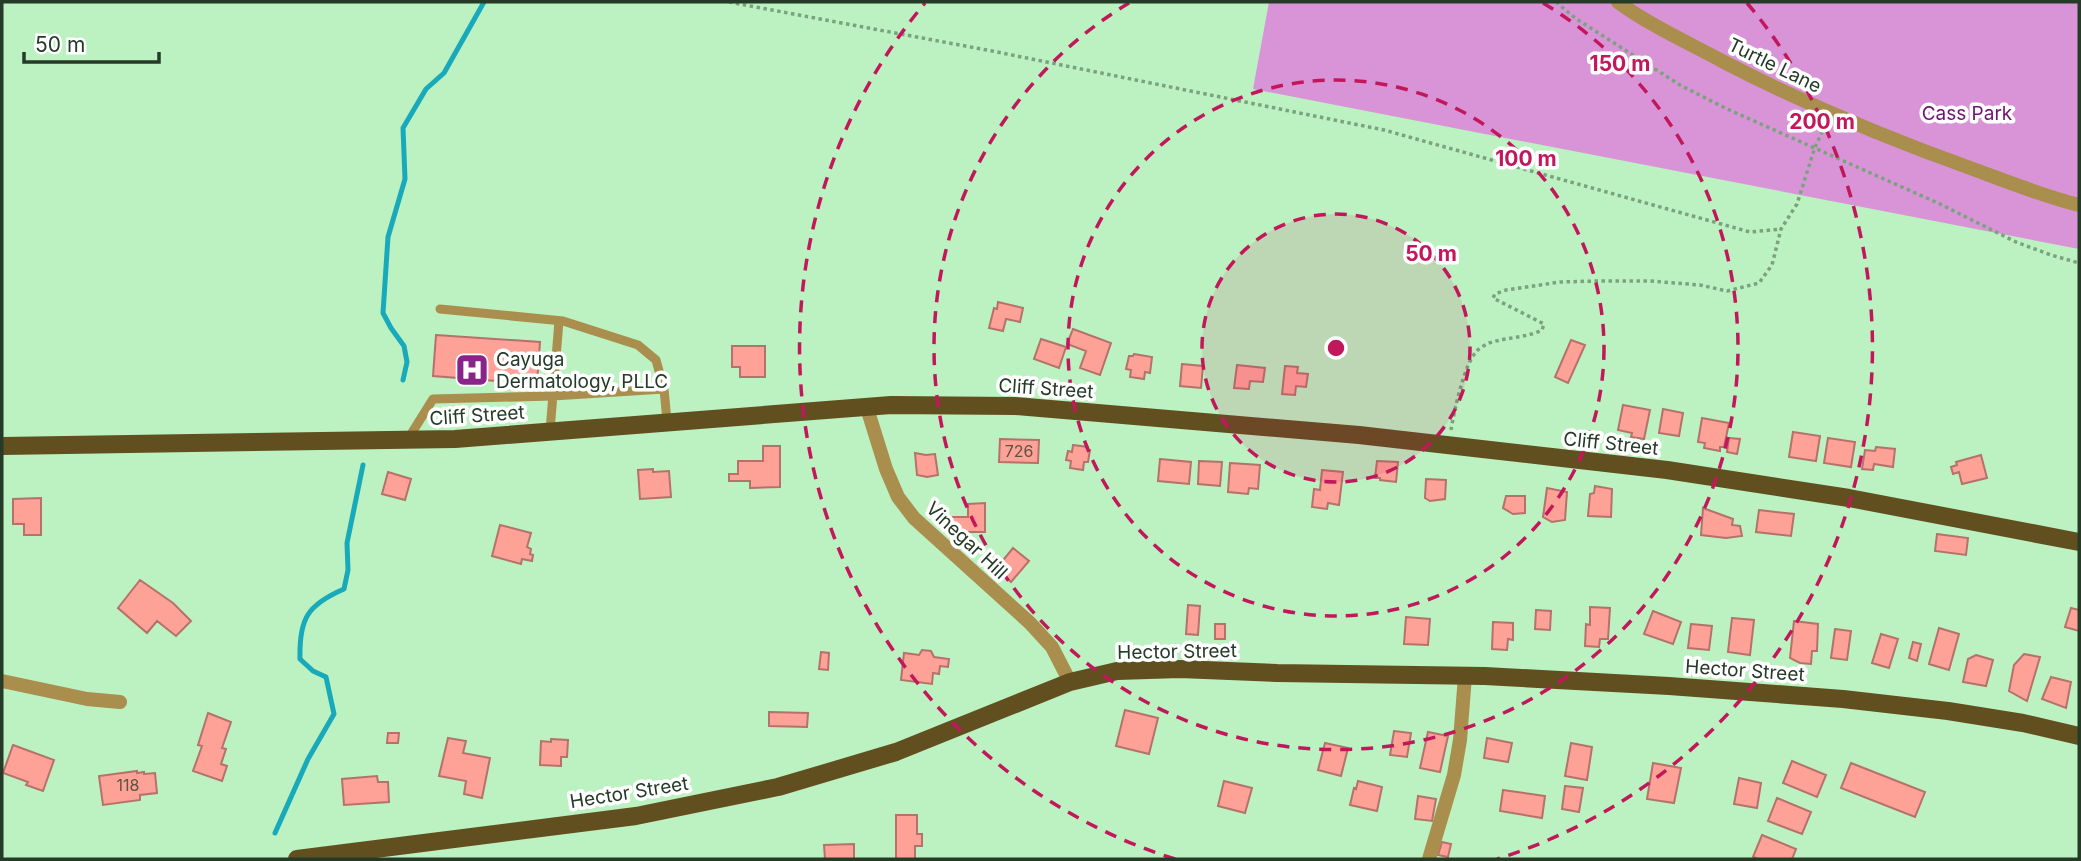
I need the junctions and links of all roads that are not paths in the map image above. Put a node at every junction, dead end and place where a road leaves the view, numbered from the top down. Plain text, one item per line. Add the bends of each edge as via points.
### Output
1 (1618, 2) edge
2 (2079, 205) edge
3 (440, 309) dead end
4 (559, 321) junction
5 (664, 389) junction
6 (553, 396) junction
7 (867, 408) junction
8 (667, 422) junction
9 (550, 431) junction
10 (407, 440) junction
11 (2, 446) edge
12 (2079, 542) edge
13 (1465, 676) junction
14 (2, 681) edge
15 (1070, 682) junction
16 (120, 702) dead end
17 (2079, 736) edge
18 (305, 859) edge
19 (1429, 859) edge

1 - 2 street, Turtle Lane via 1743,72 1831,114
3 - 4 lane
4 - 5 lane via 638,345 656,360
4 - 6 lane
5 - 6 lane
5 - 8 lane
6 - 9 lane
6 - 10 lane via 433,399
7 - 8 main road, Cliff Street
7 - 12 main road, Cliff Street via 1015,405 1412,441 1667,470
7 - 15 street, Vinegar Hill via 898,497 914,518 1052,647
8 - 9 main road, Cliff Street
9 - 10 main road, Cliff Street
10 - 11 main road, Cliff Street
13 - 15 main road, Hector Street via 1180,669 1117,671
13 - 17 main road, Hector Street via 1843,699 1948,711
13 - 19 street via 1454,775
14 - 16 street
15 - 18 main road, Hector Street via 896,752 778,787 636,816

